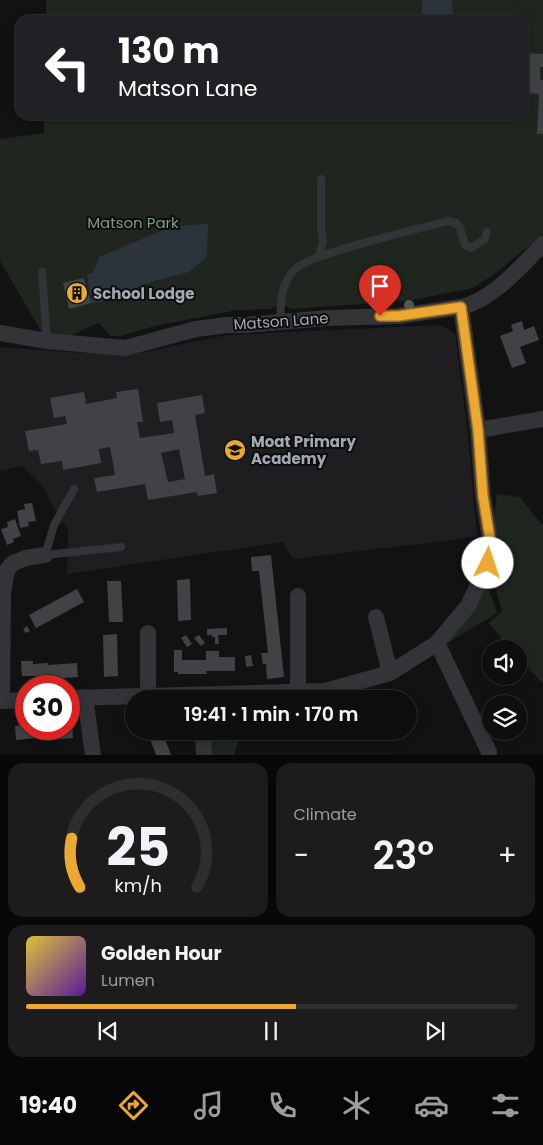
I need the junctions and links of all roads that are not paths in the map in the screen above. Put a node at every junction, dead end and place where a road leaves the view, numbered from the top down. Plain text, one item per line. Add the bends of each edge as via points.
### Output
1 (321, 179) dead end
2 (487, 232) dead end
3 (543, 244) edge
4 (319, 256) junction
5 (42, 272) dead end
6 (461, 307) junction
7 (280, 322) junction
8 (0, 333) edge
9 (47, 341) junction
10 (543, 419) edge
11 (478, 430) junction
12 (74, 490) dead end
13 (121, 547) dead end
14 (45, 555) junction
15 (2, 594) edge
16 (298, 596) dead end
17 (376, 617) dead end
18 (148, 633) dead end
19 (437, 643) junction
20 (390, 673) junction
21 (148, 690) edge
22 (298, 690) edge
23 (329, 690) edge
24 (125, 696) edge
25 (80, 697) edge
26 (15, 700) edge
27 (1, 701) edge
28 (80, 708) edge
29 (203, 740) edge
30 (489, 752) dead end
31 (93, 755) edge
32 (204, 755) edge

1 - 4 lane via 323,242
2 - 4 lane via 485,239 471,248 462,240 456,223 448,221
3 - 6 street, Matson Lane via 481,300
4 - 7 lane via 297,266 285,283 281,294
5 - 9 lane
6 - 7 street, Matson Lane via 398,316
6 - 11 street
7 - 9 street, Matson Lane via 196,329 125,348
8 - 9 street, Matson Lane
10 - 11 street
11 - 19 street via 490,539 488,563 468,606
12 - 14 lane via 54,525
13 - 14 lane
14 - 15 street via 13,563 7,570
15 - 27 street
16 - 22 street
17 - 20 street
18 - 21 street
19 - 20 street
19 - 30 street
20 - 23 street
24 - 25 street
26 - 27 street
28 - 31 street
29 - 32 street

